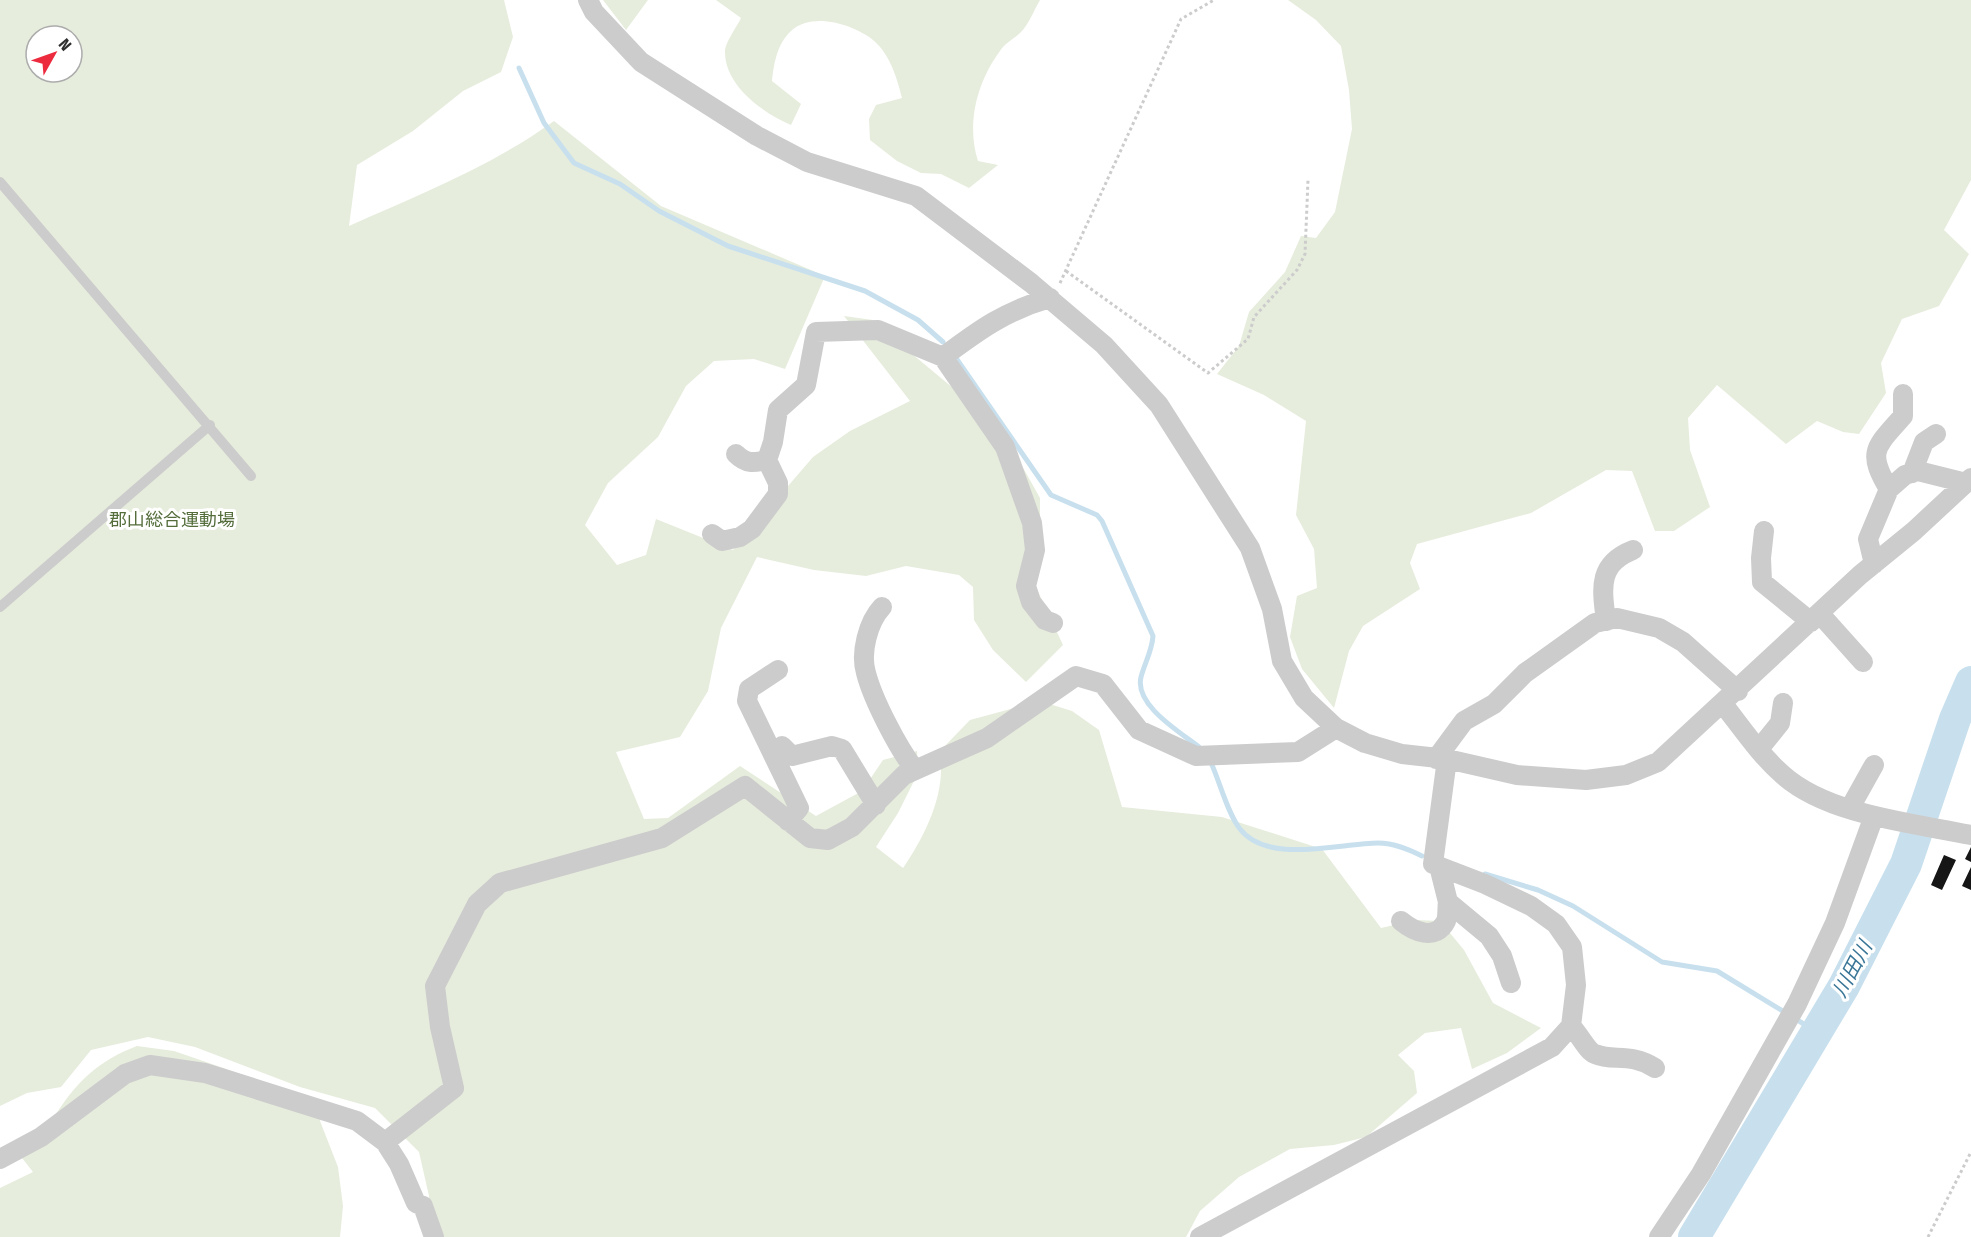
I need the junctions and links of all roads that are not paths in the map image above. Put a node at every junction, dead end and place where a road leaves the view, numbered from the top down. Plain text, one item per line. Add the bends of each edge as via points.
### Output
1 (588, 0) edge
2 (0, 182) edge
3 (1051, 299) junction
4 (943, 357) junction
5 (1903, 394) dead end
6 (210, 425) junction
7 (1936, 434) dead end
8 (736, 454) dead end
9 (767, 460) junction
10 (1912, 473) junction
11 (251, 476) dead end
12 (1968, 481) edge
13 (1889, 489) junction
14 (1764, 531) dead end
15 (712, 534) dead end
16 (1634, 550) dead end
17 (1874, 564) junction
18 (0, 607) edge
19 (882, 607) dead end
20 (1815, 618) junction
21 (1606, 621) junction
22 (1053, 623) dead end
23 (1863, 662) dead end
24 (778, 670) dead end
25 (1738, 691) junction
26 (1783, 703) dead end
27 (1723, 705) junction
28 (1336, 729) junction
29 (782, 746) dead end
30 (1759, 749) junction
31 (1442, 759) junction
32 (1874, 765) dead end
33 (915, 770) junction
34 (876, 805) junction
35 (1850, 807) junction
36 (1879, 816) junction
37 (788, 821) junction
38 (1971, 835) edge
39 (1439, 866) junction
40 (1448, 902) junction
41 (1401, 921) dead end
42 (1511, 983) dead end
43 (1571, 1026) junction
44 (1655, 1068) dead end
45 (385, 1142) junction
46 (0, 1159) edge
47 (434, 1237) edge
48 (1200, 1237) edge
49 (1659, 1237) edge

1 - 3 street via 594,12 641,62 757,136 807,162 916,196
2 - 6 lane
3 - 4 street via 1017,308 990,322
3 - 28 street via 1104,345 1159,405 1250,548 1272,609 1282,661 1304,698
4 - 9 street via 878,330 816,332 806,385 778,410
4 - 22 street via 1005,447 1032,523 1035,550 1026,586 1031,603 1045,620
5 - 13 street via 1903,417 1877,445 1876,467
6 - 11 lane
6 - 18 lane
7 - 10 street via 1924,442
8 - 9 street via 752,463
9 - 15 street via 778,483 778,494 766,511 740,537 722,541
10 - 12 street
10 - 13 street
12 - 17 street
13 - 17 street via 1868,539
14 - 20 street via 1762,582
16 - 21 street via 1620,555 1602,584
17 - 20 street
19 - 33 street via 866,642 866,672 900,752
20 - 23 street
20 - 25 street
21 - 25 street via 1617,618 1659,628 1683,642
21 - 31 street via 1595,623 1525,673 1494,704 1464,721
24 - 37 street via 748,690 747,701 799,808
25 - 27 street
26 - 30 street via 1780,723
27 - 30 street
27 - 31 street via 1658,762 1626,775 1586,780 1517,775
28 - 31 street via 1402,754
28 - 33 street via 1299,752 1196,756 1139,730 1103,684 1076,676 987,738
29 - 34 street via 792,756 832,746 842,749
30 - 35 street via 1792,782
31 - 39 street via 1433,864
32 - 35 street
33 - 34 street via 904,774
34 - 37 street via 852,828 828,840 810,838
35 - 36 street
36 - 38 street
36 - 49 street via 1797,1004 1701,1174
37 - 45 street via 745,786 662,838 500,883 477,904 435,986 454,1088
39 - 40 street
39 - 43 street via 1532,906 1556,924 1572,948 1576,985
40 - 41 street via 1446,921 1438,930 1425,934
40 - 42 street via 1489,936 1502,956
43 - 44 street via 1596,1055 1626,1056
43 - 48 street via 1552,1047
45 - 46 street via 357,1121 205,1073 150,1065 125,1074 41,1137
45 - 47 street via 416,1203 423,1206

